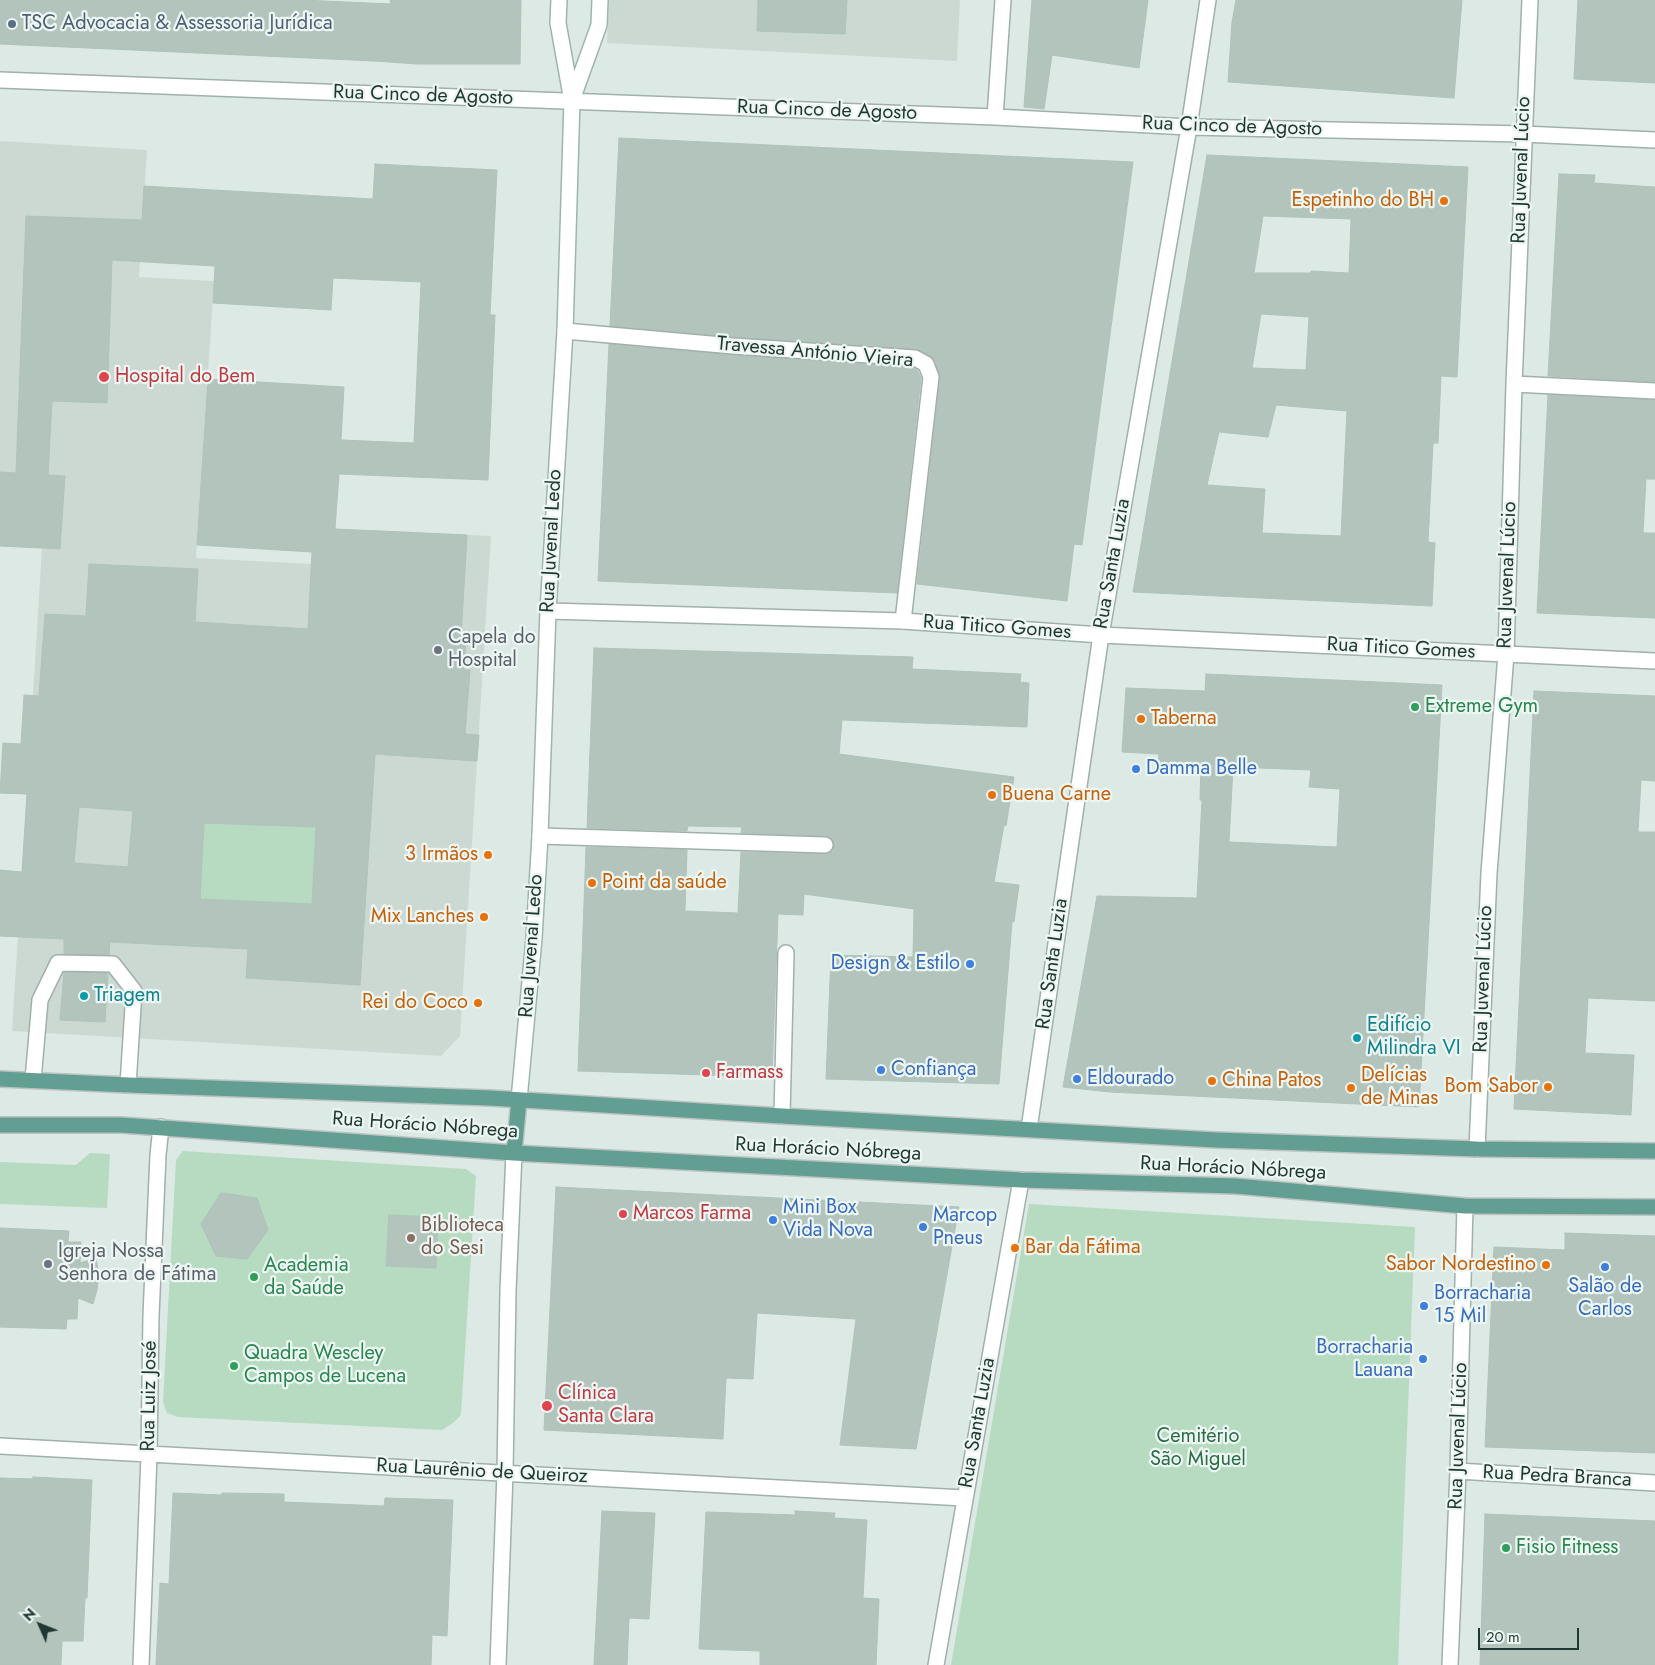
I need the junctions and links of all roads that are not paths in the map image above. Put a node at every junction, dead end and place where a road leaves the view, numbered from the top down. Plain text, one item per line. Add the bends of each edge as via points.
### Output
1 (559, 0) edge
2 (600, 0) edge
3 (1003, 0) edge
4 (1208, 0) edge
5 (1530, 0) edge
6 (0, 80) edge
7 (572, 101) junction
8 (995, 117) junction
9 (1189, 127) junction
10 (1523, 134) junction
11 (1655, 140) edge
12 (565, 331) junction
13 (1514, 384) junction
14 (1655, 390) edge
15 (548, 610) junction
16 (903, 621) junction
17 (1101, 635) junction
18 (1506, 654) junction
19 (1655, 661) edge
20 (540, 836) junction
21 (825, 845) dead end
22 (786, 953) dead end
23 (0, 1079) edge
24 (33, 1080) junction
25 (128, 1086) junction
26 (519, 1100) junction
27 (782, 1116) junction
28 (0, 1125) edge
29 (161, 1127) junction
30 (1029, 1129) junction
31 (1477, 1149) junction
32 (1655, 1152) edge
33 (514, 1153) junction
34 (1021, 1180) junction
35 (1465, 1206) junction
36 (1655, 1207) edge
37 (0, 1446) edge
38 (148, 1455) junction
39 (1458, 1471) junction
40 (505, 1472) junction
41 (1655, 1482) edge
42 (964, 1498) junction
43 (141, 1665) edge
44 (498, 1665) edge
45 (936, 1665) edge
46 (1450, 1665) edge

1 - 7 street, Rua Juvenal Ledo via 558,23
2 - 7 street, Rua Juvenal Ledo via 599,25
3 - 8 street
4 - 9 street, Rua Santa Luzia
5 - 10 street, Rua Juvenal Lúcio
6 - 7 street, Rua Cinco de Agosto
7 - 8 street, Rua Cinco de Agosto
7 - 12 street, Rua Juvenal Ledo
8 - 9 street, Rua Cinco de Agosto
9 - 10 street, Rua Cinco de Agosto
9 - 17 street, Rua Santa Luzia
10 - 11 street, Rua Cinco de Agosto
10 - 13 street, Rua Juvenal Lúcio
12 - 15 street, Rua Juvenal Ledo
12 - 16 street, Travessa António Vieira via 915,358 926,364 931,377
13 - 14 street
13 - 18 street, Rua Juvenal Lúcio
15 - 16 street, Rua Titico Gomes
15 - 20 street, Rua Juvenal Ledo
16 - 17 street, Rua Titico Gomes
17 - 18 street, Rua Titico Gomes
17 - 30 street, Rua Santa Luzia
18 - 19 street, Rua Titico Gomes
18 - 31 street, Rua Juvenal Lúcio via 1489,874
20 - 21 street
20 - 26 street, Rua Juvenal Ledo
22 - 27 street
23 - 24 main road, Rua Horácio Nóbrega
24 - 25 main road, Rua Horácio Nóbrega
24 - 25 street via 40,1000 58,963 113,964 134,990
25 - 26 main road, Rua Horácio Nóbrega
26 - 27 main road, Rua Horácio Nóbrega
26 - 33 main road
27 - 30 main road, Rua Horácio Nóbrega
28 - 29 main road, Rua Horácio Nóbrega via 121,1124
29 - 33 main road, Rua Horácio Nóbrega
29 - 38 street, Rua Luiz José via 151,1316
30 - 31 main road, Rua Horácio Nóbrega via 1216,1140
31 - 32 main road, Rua Horácio Nóbrega
33 - 34 main road, Rua Horácio Nóbrega
33 - 40 street via 506,1341
34 - 35 main road, Rua Horácio Nóbrega via 1235,1186
34 - 42 street, Rua Santa Luzia
35 - 36 main road, Rua Horácio Nóbrega
35 - 39 street, Rua Juvenal Lúcio
37 - 38 street, Rua Laurênio de Queiroz
38 - 40 street, Rua Laurênio de Queiroz
38 - 43 street, Rua Luiz José
39 - 41 street, Rua Pedra Branca
39 - 46 street, Rua Juvenal Lúcio
40 - 42 street, Rua Laurênio de Queiroz
40 - 44 street
42 - 45 street, Rua Santa Luzia

